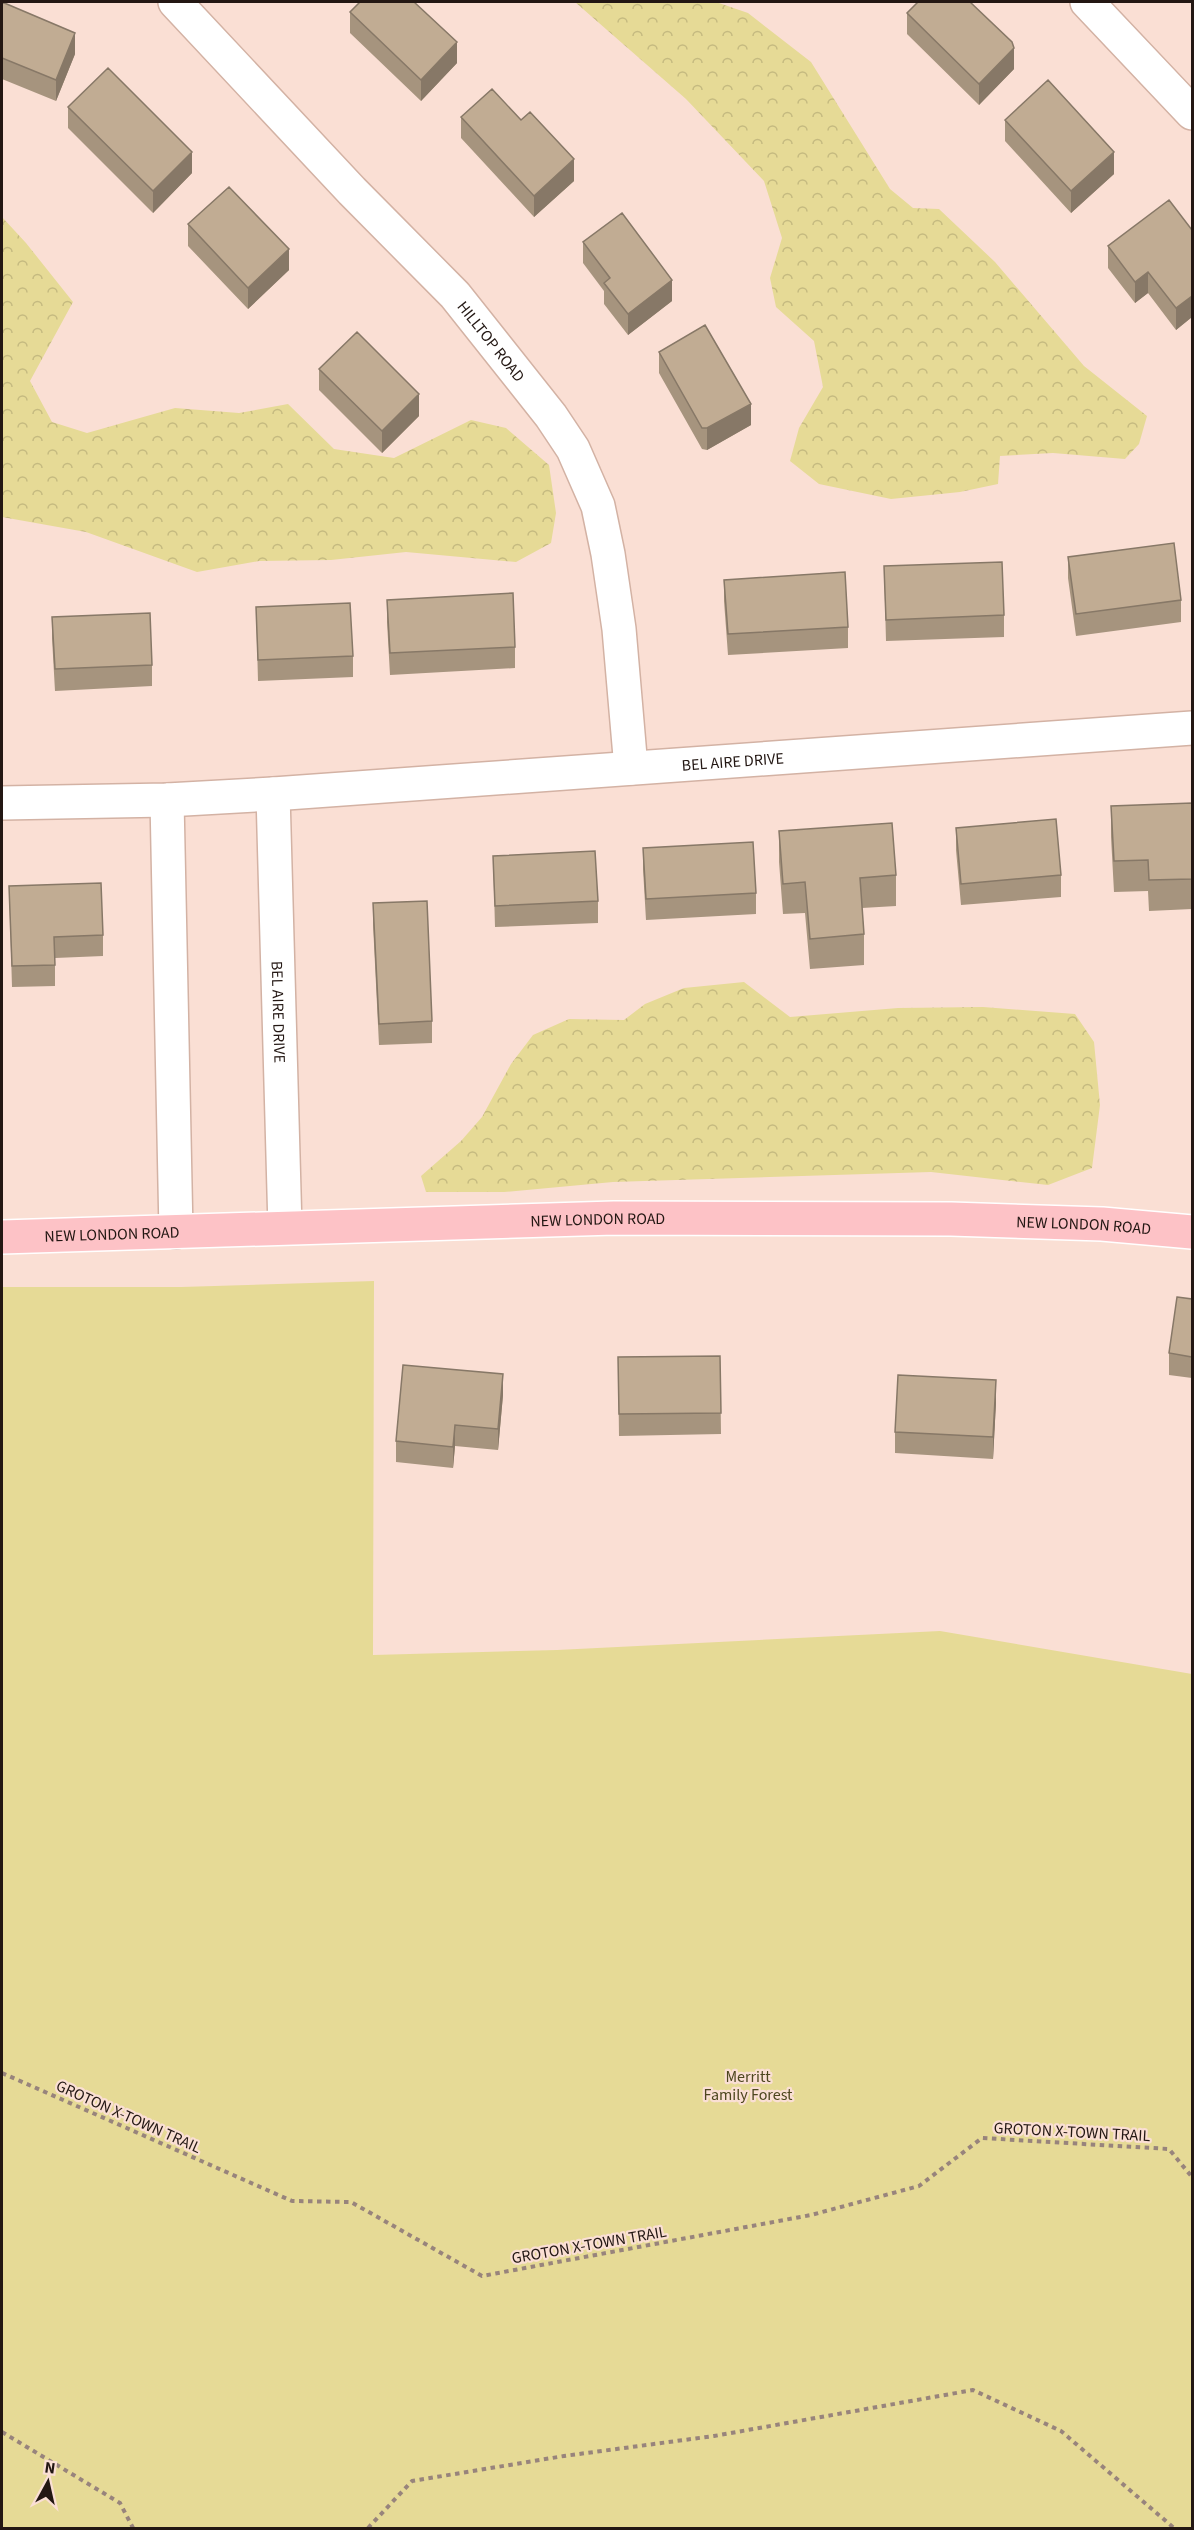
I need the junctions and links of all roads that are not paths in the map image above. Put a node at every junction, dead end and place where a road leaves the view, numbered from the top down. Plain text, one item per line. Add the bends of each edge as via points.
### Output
1 (175, 2) edge
2 (1087, 2) edge
3 (1192, 113) edge
4 (1192, 728) edge
5 (631, 768) junction
6 (273, 794) junction
7 (167, 800) junction
8 (2, 803) edge
9 (285, 1228) junction
10 (176, 1232) junction
11 (1192, 1232) edge
12 (2, 1237) edge

1 - 5 street, HILLTOP ROAD via 352,192 455,295 573,449 598,506 608,554
2 - 3 street
4 - 5 street, BEL AIRE DRIVE
5 - 6 street, BEL AIRE DRIVE
6 - 7 street, BEL AIRE DRIVE
6 - 9 street, BEL AIRE DRIVE
7 - 8 street, BEL AIRE DRIVE
7 - 10 street
9 - 10 main road, NEW LONDON ROAD
9 - 11 main road, NEW LONDON ROAD via 614,1218 951,1219 1102,1224
10 - 12 main road, NEW LONDON ROAD

